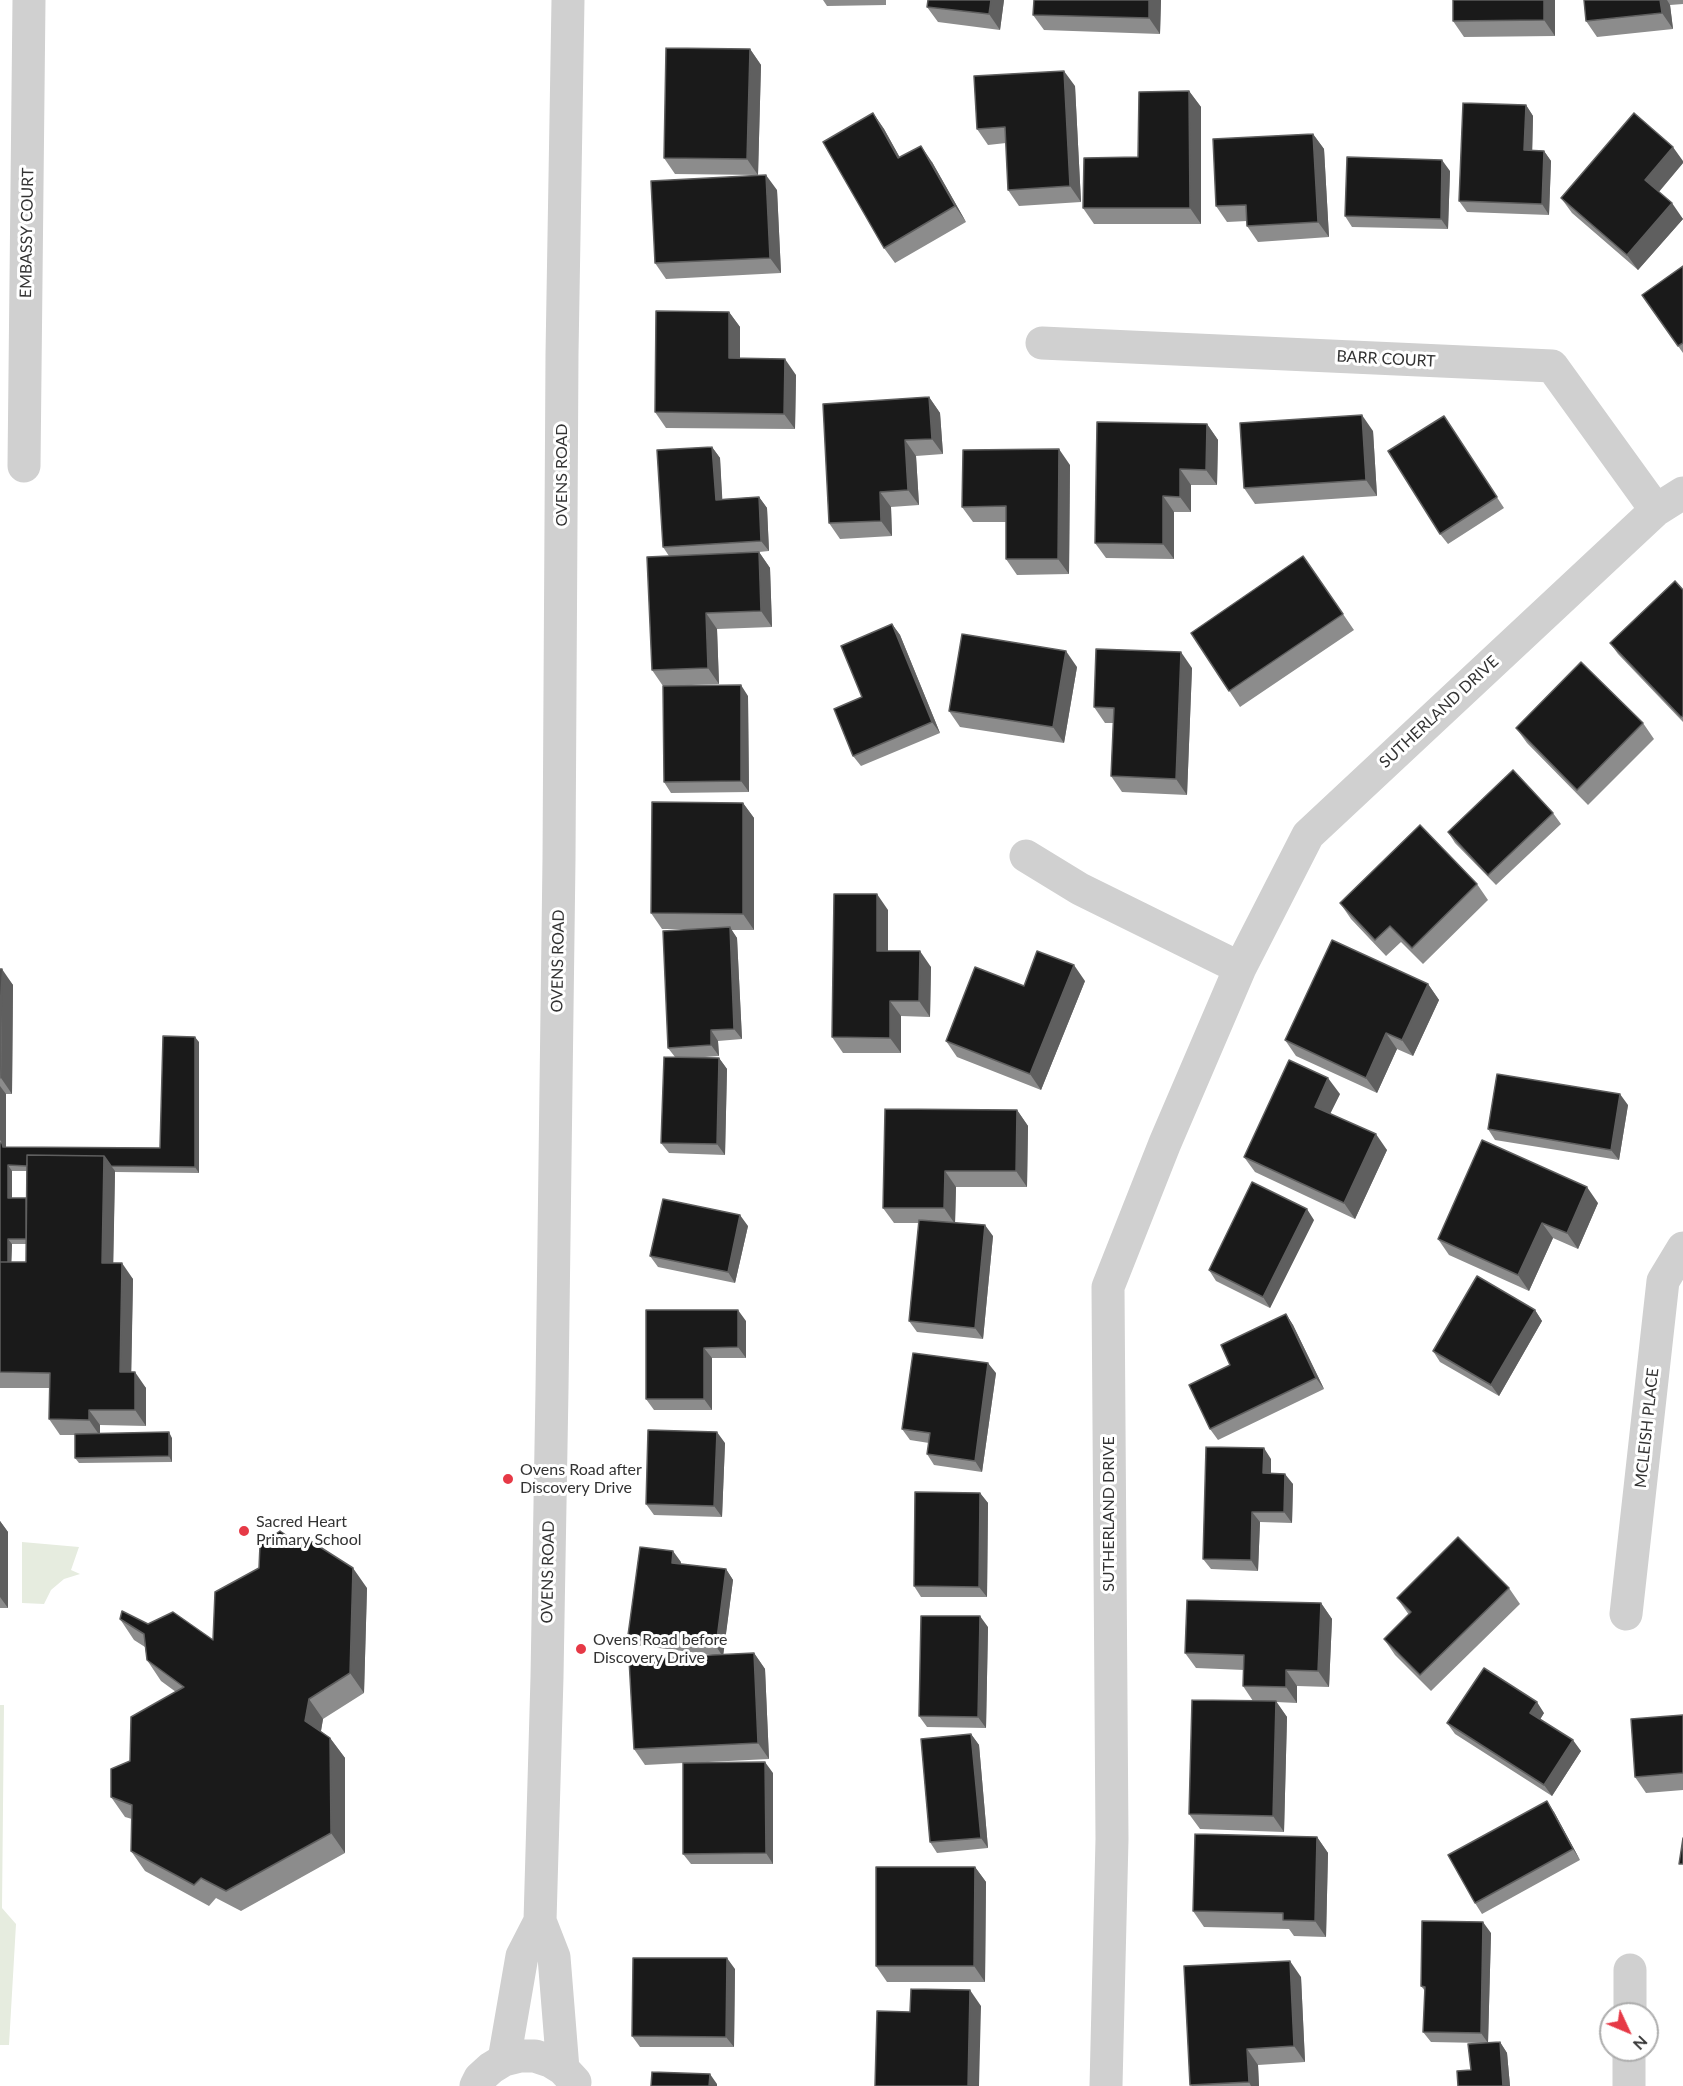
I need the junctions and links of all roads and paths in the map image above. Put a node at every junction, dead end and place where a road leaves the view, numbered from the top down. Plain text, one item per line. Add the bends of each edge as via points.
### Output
1 (29, 0) edge
2 (568, 0) edge
3 (1042, 343) dead end
4 (24, 466) dead end
5 (1670, 502) edge
6 (1026, 856) dead end
7 (1240, 968) junction
8 (1683, 1248) edge
9 (1626, 1614) dead end
10 (540, 1921) junction
11 (1630, 1970) dead end
12 (1630, 2002) edge
13 (504, 2060) junction
14 (1629, 2062) edge
15 (570, 2077) edge
16 (476, 2086) edge
17 (1106, 2086) edge
18 (1629, 2086) edge

1 - 4 street, EMBASSY COURT
2 - 10 street, OVENS ROAD via 552,1389
3 - 5 street, BARR COURT via 1552,366
5 - 7 street, SUTHERLAND DRIVE via 1308,835
6 - 7 street via 1080,889
7 - 17 street, SUTHERLAND DRIVE via 1108,1287 1112,1839
8 - 9 street, MCLEISH PLACE via 1663,1281
10 - 13 street, OVENS ROAD via 522,1956
10 - 15 street, OVENS ROAD via 554,1957
11 - 12 street
13 - 15 street, OVENS ROAD via 535,2056 550,2061
13 - 16 street, OVENS ROAD via 480,2078
14 - 18 street

